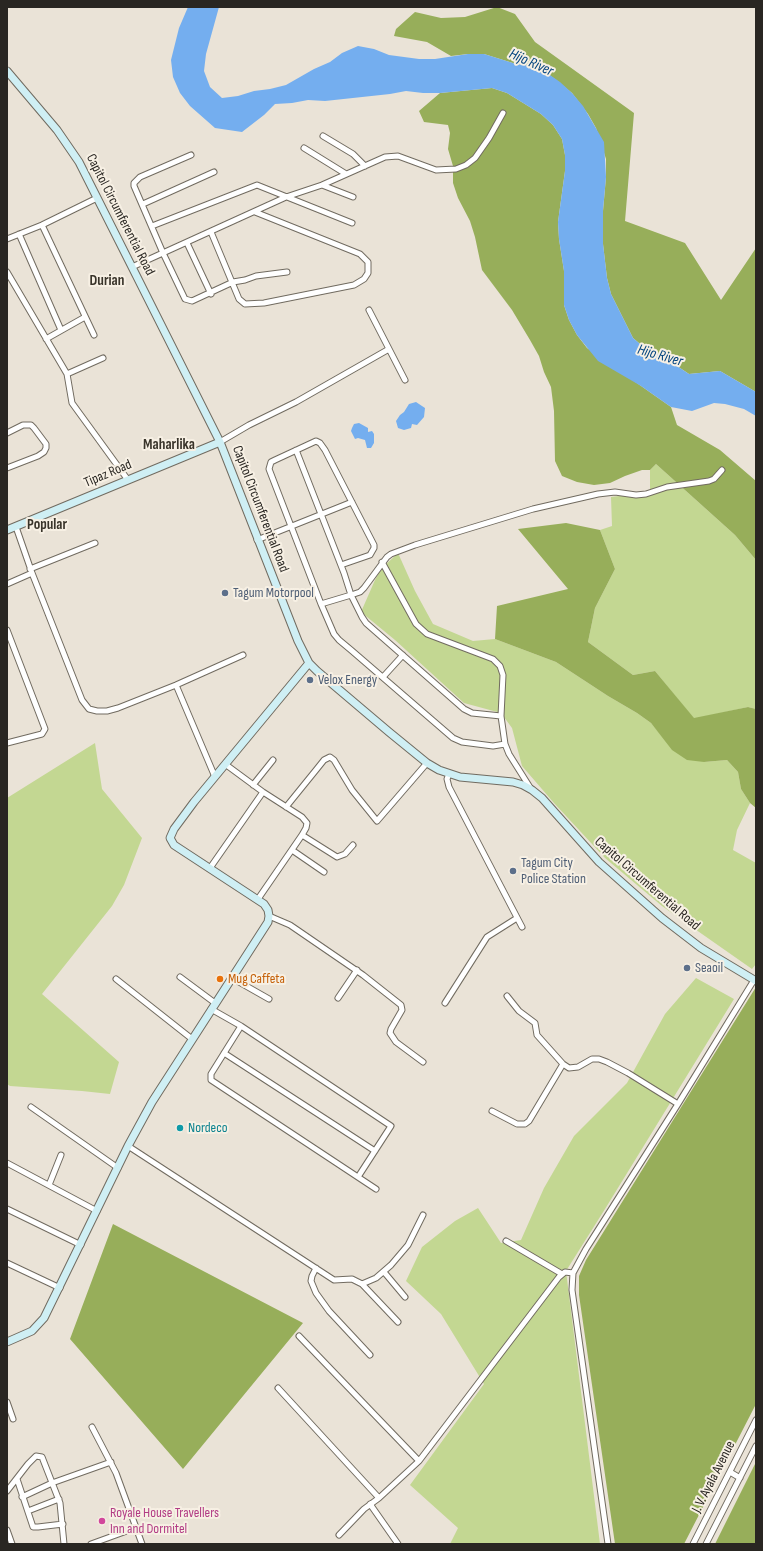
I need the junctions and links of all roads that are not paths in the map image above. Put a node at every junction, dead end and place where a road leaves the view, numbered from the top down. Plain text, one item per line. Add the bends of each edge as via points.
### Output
1 (7, 70) edge
2 (503, 113) dead end
3 (323, 136) dead end
4 (304, 148) dead end
5 (191, 155) dead end
6 (365, 166) junction
7 (214, 172) dead end
8 (346, 174) junction
9 (322, 185) junction
10 (286, 197) junction
11 (353, 197) dead end
12 (97, 198) junction
13 (143, 204) junction
14 (255, 212) junction
15 (352, 223) dead end
16 (42, 225) junction
17 (152, 226) junction
18 (211, 232) junction
19 (19, 234) junction
20 (7, 239) edge
21 (187, 243) junction
22 (163, 253) junction
23 (132, 267) junction
24 (7, 272) edge
25 (287, 272) dead end
26 (233, 282) junction
27 (211, 294) junction
28 (369, 310) dead end
29 (85, 317) junction
30 (61, 330) junction
31 (94, 335) dead end
32 (46, 339) junction
33 (389, 349) junction
34 (103, 358) dead end
35 (67, 374) junction
36 (405, 380) dead end
37 (7, 433) edge
38 (220, 442) junction
39 (296, 450) junction
40 (7, 468) edge
41 (722, 470) dead end
42 (128, 480) junction
43 (352, 502) junction
44 (321, 515) junction
45 (292, 526) junction
46 (16, 527) junction
47 (7, 530) edge
48 (257, 540) junction
49 (95, 543) dead end
50 (382, 562) junction
51 (341, 565) junction
52 (31, 571) junction
53 (7, 584) edge
54 (351, 595) junction
55 (321, 604) junction
56 (7, 630) edge
57 (243, 655) dead end
58 (403, 655) junction
59 (309, 663) junction
60 (383, 677) junction
61 (176, 685) junction
62 (501, 716) junction
63 (7, 743) edge
64 (505, 744) junction
65 (273, 760) dead end
66 (427, 763) junction
67 (225, 764) junction
68 (449, 774) junction
69 (215, 777) junction
70 (253, 785) junction
71 (532, 790) junction
72 (263, 792) junction
73 (286, 807) junction
74 (302, 835) junction
75 (353, 845) dead end
76 (292, 850) junction
77 (210, 868) junction
78 (324, 872) dead end
79 (258, 899) junction
80 (269, 916) junction
81 (517, 918) junction
82 (522, 927) dead end
83 (357, 970) junction
84 (180, 977) dead end
85 (232, 978) junction
86 (116, 979) dead end
87 (755, 980) edge
88 (507, 996) dead end
89 (269, 998) dead end
90 (338, 998) dead end
91 (445, 1003) dead end
92 (213, 1006) junction
93 (241, 1026) junction
94 (192, 1039) junction
95 (224, 1053) junction
96 (423, 1062) dead end
97 (563, 1064) junction
98 (678, 1104) junction
99 (31, 1107) dead end
100 (492, 1111) dead end
101 (128, 1146) junction
102 (375, 1151) junction
103 (61, 1155) dead end
104 (7, 1163) edge
105 (118, 1168) junction
106 (358, 1177) junction
107 (49, 1185) junction
108 (376, 1189) dead end
109 (7, 1209) edge
110 (97, 1211) junction
111 (423, 1215) dead end
112 (506, 1242) dead end
113 (81, 1245) junction
114 (7, 1263) edge
115 (316, 1268) junction
116 (384, 1272) junction
117 (573, 1273) junction
118 (562, 1274) junction
119 (362, 1284) junction
120 (60, 1288) junction
121 (405, 1297) dead end
122 (398, 1322) dead end
123 (299, 1336) dead end
124 (7, 1342) edge
125 (370, 1355) dead end
126 (278, 1388) dead end
127 (7, 1402) edge
128 (12, 1418) dead end
129 (756, 1420) edge
130 (92, 1427) dead end
131 (756, 1446) edge
132 (419, 1461) junction
133 (111, 1462) junction
134 (730, 1472) junction
135 (740, 1478) junction
136 (17, 1479) junction
137 (52, 1483) junction
138 (7, 1490) edge
139 (22, 1497) junction
140 (379, 1498) junction
141 (59, 1499) junction
142 (370, 1504) junction
143 (28, 1511) junction
144 (63, 1524) junction
145 (135, 1528) junction
146 (7, 1530) edge
147 (339, 1535) dead end
148 (12, 1544) edge
149 (64, 1544) edge
150 (91, 1544) edge
151 (142, 1544) edge
152 (398, 1544) edge
153 (608, 1544) edge
154 (693, 1544) edge
155 (706, 1544) edge

1 - 12 main road, Capitol Circumferential Road via 64,140 79,162
2 - 6 street via 475,158 456,169 436,170 405,158 392,156
3 - 6 street via 353,154
4 - 8 street
5 - 13 street via 135,180 134,186
6 - 8 street
7 - 13 street
8 - 9 street
9 - 10 street
9 - 11 street
10 - 14 street
10 - 15 street
10 - 17 street via 257,185
12 - 16 street
12 - 23 main road, Capitol Circumferential Road
13 - 17 street
14 - 18 street
14 - 26 street via 360,254 368,262 368,273 354,285 248,305 239,299
16 - 19 street
16 - 29 street
17 - 22 street
18 - 21 street
18 - 26 street
19 - 20 street
19 - 30 street
21 - 22 street
21 - 27 street
22 - 23 street
22 - 27 street via 185,299 192,301
23 - 38 main road, Capitol Circumferential Road
24 - 32 street
25 - 26 street
26 - 27 street
28 - 33 street
29 - 30 street
29 - 31 street
30 - 32 street
32 - 35 street
33 - 36 street
33 - 38 street
34 - 35 street
35 - 42 street via 72,403
37 - 40 street via 23,425 31,425 46,444 46,448 38,456
38 - 42 main road, Tipaz Road
38 - 48 main road, Capitol Circumferential Road
39 - 43 street via 316,441 320,443
39 - 44 street
39 - 45 street via 274,460 269,466
41 - 50 street via 709,481 641,494 598,494 533,509 415,545 392,554
42 - 46 main road, Tipaz Road
43 - 44 street
43 - 51 street via 374,548 370,555
44 - 45 street
44 - 51 street
45 - 48 street
45 - 55 street
46 - 47 main road, Tipaz Road
46 - 52 street
48 - 59 main road, Capitol Circumferential Road
49 - 52 street
50 - 54 street via 364,588
50 - 62 street via 416,624 427,634 493,659 500,666 503,675
51 - 54 street
52 - 53 street
52 - 61 street via 82,700 89,709 107,711 118,708
54 - 55 street
54 - 58 street via 366,623
55 - 60 street via 339,640
56 - 63 street via 45,729 42,734
57 - 61 street
58 - 60 street
58 - 62 street via 468,712
59 - 66 main road, Capitol Circumferential Road
59 - 67 main road
60 - 64 street via 453,738 462,742 493,746
61 - 69 street
62 - 64 street
64 - 71 street
65 - 70 street
66 - 68 main road, Capitol Circumferential Road
66 - 73 street via 377,821 352,790 334,760 330,758 324,760
67 - 69 main road
67 - 70 street
68 - 71 main road, Capitol Circumferential Road via 513,782
68 - 81 street via 449,787
69 - 77 main road via 174,828 170,838 174,845
70 - 72 street
71 - 87 main road, Capitol Circumferential Road via 600,862 662,918 701,948
72 - 73 street
72 - 77 street
73 - 74 street via 306,820 306,828
74 - 75 street via 337,857 345,854
74 - 76 street
76 - 78 street
76 - 79 street
77 - 79 main road
79 - 80 main road via 268,910
80 - 83 street via 290,925
80 - 85 main road via 264,929
81 - 82 street
81 - 91 street via 487,937
83 - 90 street
83 - 96 street via 401,1005 402,1010 390,1033 396,1042
84 - 92 street
85 - 89 street
85 - 92 main road
86 - 94 street
87 - 98 street
88 - 97 street via 520,1012 534,1022 537,1035
92 - 93 street
92 - 94 main road
93 - 95 street
93 - 102 street via 391,1126
94 - 101 main road
95 - 102 street
95 - 106 street via 210,1077 214,1083
97 - 98 street via 573,1069 592,1059 599,1059 628,1073
97 - 100 street via 525,1124 517,1124
98 - 117 street
99 - 105 street
101 - 105 main road
101 - 115 street
102 - 106 street
103 - 107 street
104 - 107 street
105 - 110 main road
106 - 108 street
107 - 110 street
109 - 113 street
110 - 113 main road
111 - 116 street via 408,1245
112 - 118 street
113 - 120 main road
114 - 120 street
115 - 119 street via 334,1280 352,1279
115 - 125 street via 311,1281 316,1293
116 - 119 street
116 - 121 street
117 - 118 street
117 - 153 street via 574,1303
118 - 132 street
119 - 122 street
120 - 124 main road via 36,1328
123 - 132 street
126 - 140 street
127 - 128 street
129 - 134 street, J. V. Ayala Avenue
130 - 133 street
131 - 135 street, J. V. Ayala Avenue
132 - 140 street
133 - 137 street
133 - 145 street
134 - 135 street
134 - 154 street, J. V. Ayala Avenue
135 - 155 street, J. V. Ayala Avenue
136 - 137 street via 28,1464 39,1456 42,1457
136 - 138 street
136 - 139 street
137 - 139 street
137 - 141 street
139 - 143 street
140 - 142 street
141 - 143 street
141 - 144 street
142 - 147 street
142 - 152 street
143 - 144 street via 34,1528
144 - 149 street
145 - 150 street
145 - 151 street
146 - 148 street

